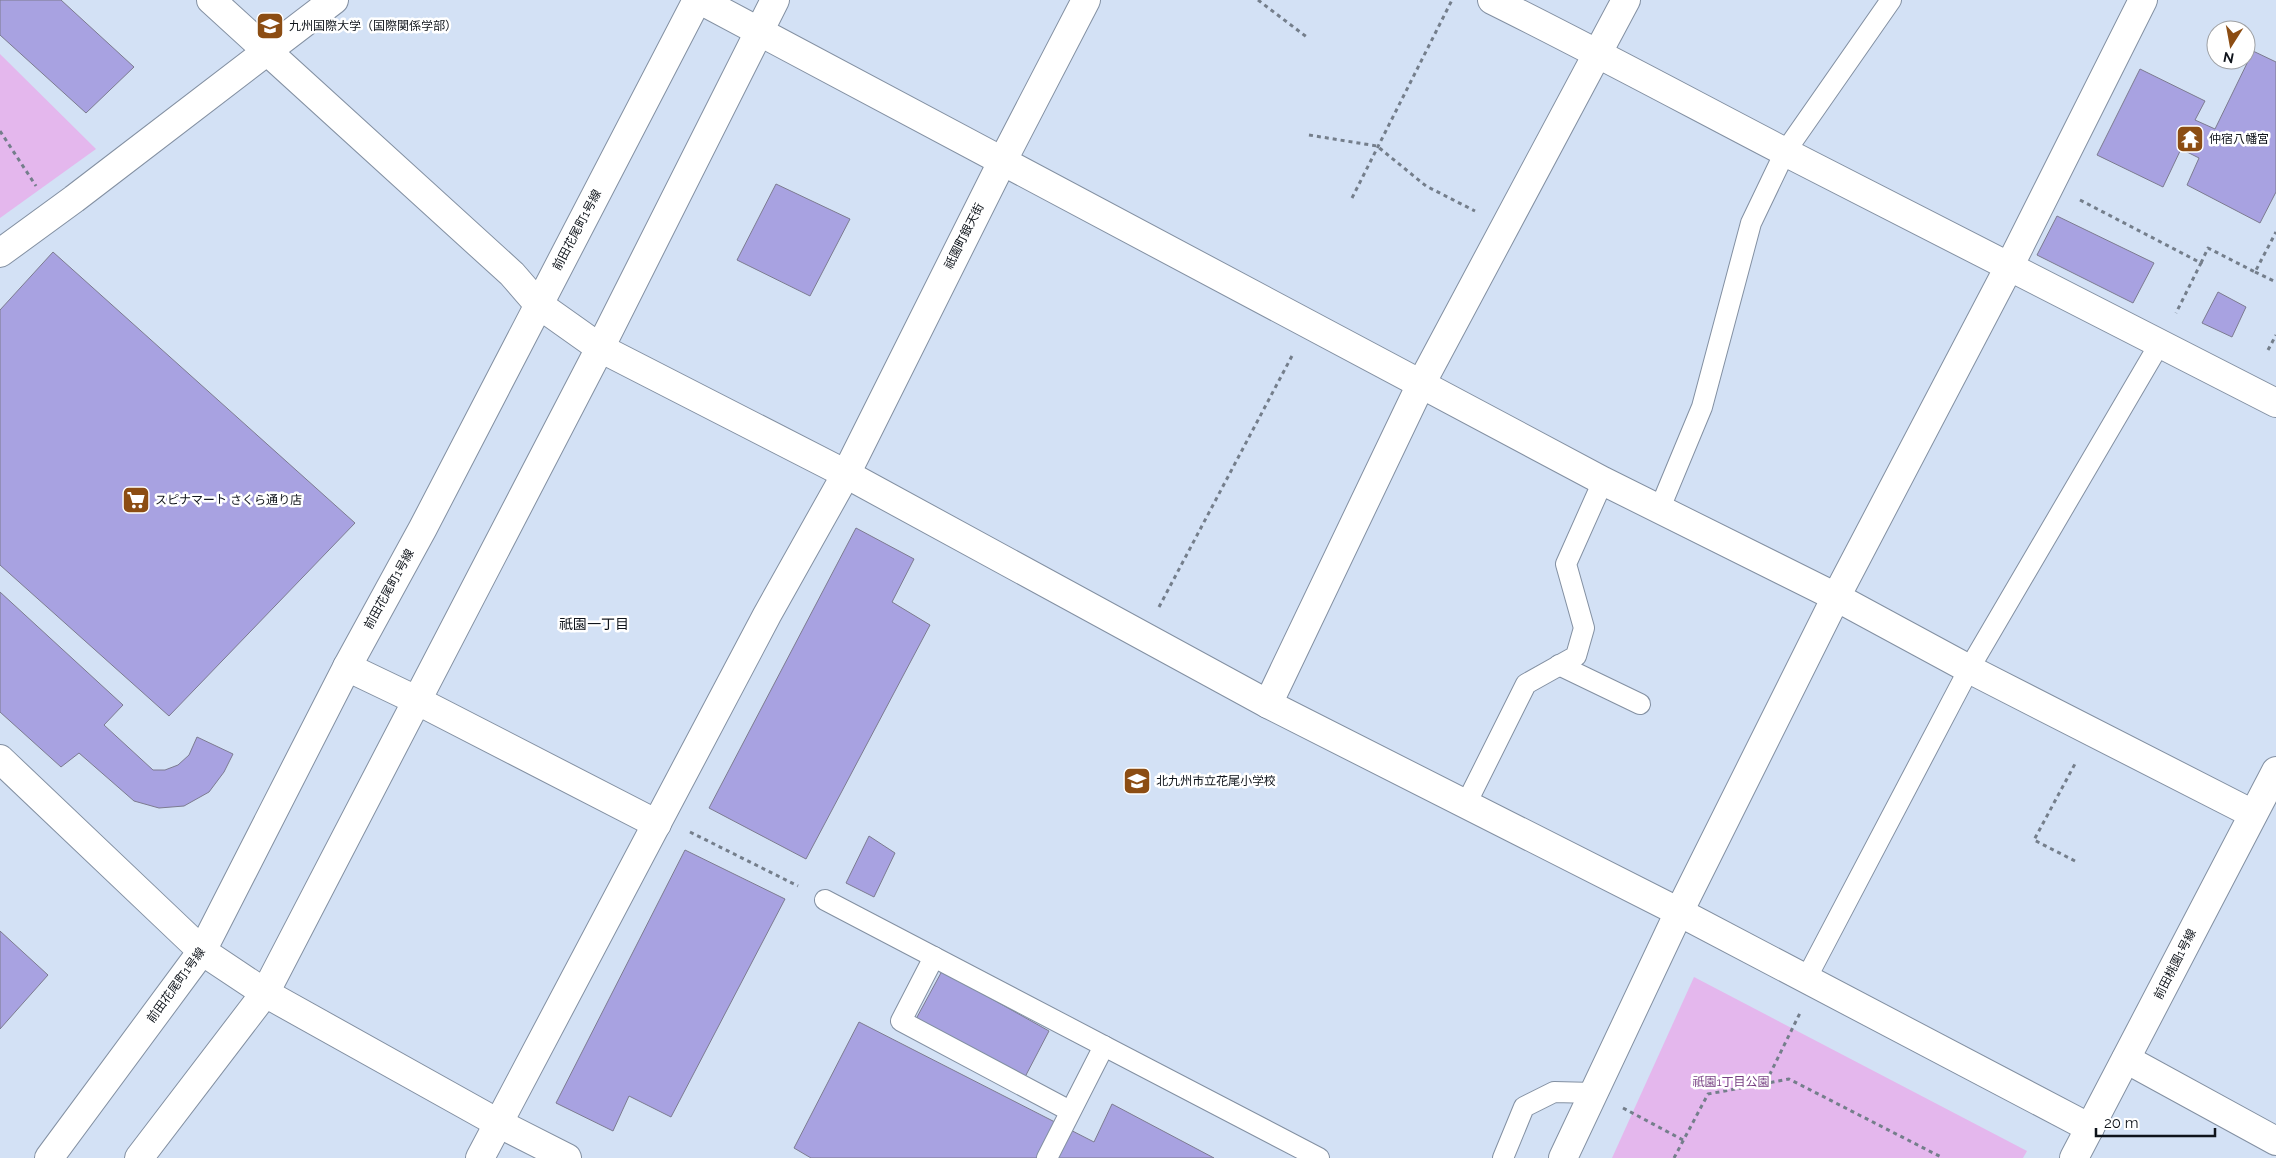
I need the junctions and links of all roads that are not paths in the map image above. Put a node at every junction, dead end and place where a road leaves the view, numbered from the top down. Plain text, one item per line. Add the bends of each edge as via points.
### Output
1 (211, 0) edge
2 (334, 0) edge
3 (699, 0) edge
4 (775, 0) edge
5 (1086, 0) edge
6 (1492, 0) edge
7 (1626, 0) edge
8 (1891, 0) edge
9 (2143, 0) edge
10 (758, 31) junction
11 (267, 52) junction
12 (1598, 52) junction
13 (1785, 152) junction
14 (1002, 162) junction
15 (0, 253) edge
16 (2010, 265) junction
17 (538, 304) junction
18 (2160, 343) junction
19 (600, 348) junction
20 (1421, 384) junction
21 (2276, 403) edge
22 (846, 474) junction
23 (1603, 481) junction
24 (1660, 508) junction
25 (1836, 597) junction
26 (1560, 665) junction
27 (347, 667) junction
28 (1969, 669) junction
29 (416, 700) junction
30 (1268, 704) junction
31 (1640, 704) dead end
32 (0, 758) edge
33 (2276, 771) edge
34 (1466, 804) junction
35 (2253, 814) junction
36 (658, 820) junction
37 (825, 900) road end
38 (1679, 912) junction
39 (202, 950) junction
40 (934, 957) junction
41 (1811, 981) junction
42 (265, 993) junction
43 (1104, 1046) junction
44 (2126, 1059) junction
45 (1594, 1093) junction
46 (1070, 1111) junction
47 (498, 1123) junction
48 (2090, 1128) junction
49 (2276, 1141) edge
50 (49, 1158) edge
51 (139, 1158) edge
52 (480, 1158) edge
53 (567, 1158) edge
54 (1047, 1158) edge
55 (1319, 1158) edge
56 (1503, 1158) edge
57 (1563, 1158) edge
58 (2074, 1158) edge

1 - 11 street
2 - 11 street
3 - 10 street
3 - 17 street, 前田花尾町1号線
4 - 10 street
5 - 14 street, 祇園町銀天街
6 - 12 street
7 - 12 street
8 - 13 lane
9 - 16 street
10 - 14 street
10 - 19 street
11 - 15 street
11 - 17 street via 512,274
12 - 13 street
12 - 20 street
13 - 16 street
13 - 24 lane via 1751,223 1702,406
14 - 20 street
14 - 22 street, 祇園町銀天街
16 - 18 street
16 - 25 street
17 - 19 street
17 - 27 street, 前田花尾町1号線 via 423,528
18 - 21 street
18 - 28 lane
19 - 22 street
19 - 29 street
20 - 23 street
20 - 30 street
22 - 30 street
22 - 36 street, 祇園町銀天街
23 - 24 street
23 - 26 lane via 1566,564 1584,628 1576,656
24 - 25 street
25 - 28 street
25 - 38 street
26 - 31 lane
26 - 34 lane via 1526,684
27 - 29 street
27 - 39 street, 前田花尾町1号線
28 - 35 street
28 - 41 lane
29 - 36 street
29 - 42 street
30 - 34 street
32 - 39 street
33 - 35 street, 前田桃園1号線
34 - 38 street
35 - 44 street, 前田桃園1号線
36 - 47 street, 祇園町銀天街
37 - 40 lane
38 - 41 street
38 - 45 street
39 - 42 street
39 - 50 street, 前田花尾町1号線
40 - 43 lane
40 - 46 lane via 901,1021
41 - 48 street
42 - 47 street
42 - 51 street
43 - 46 lane
43 - 55 lane
44 - 48 street, 前田桃園1号線
44 - 49 street
45 - 56 lane via 1554,1092 1524,1107
45 - 57 street
46 - 54 lane
47 - 52 street, 祇園町銀天街
47 - 53 street
48 - 58 street, 前田桃園1号線

